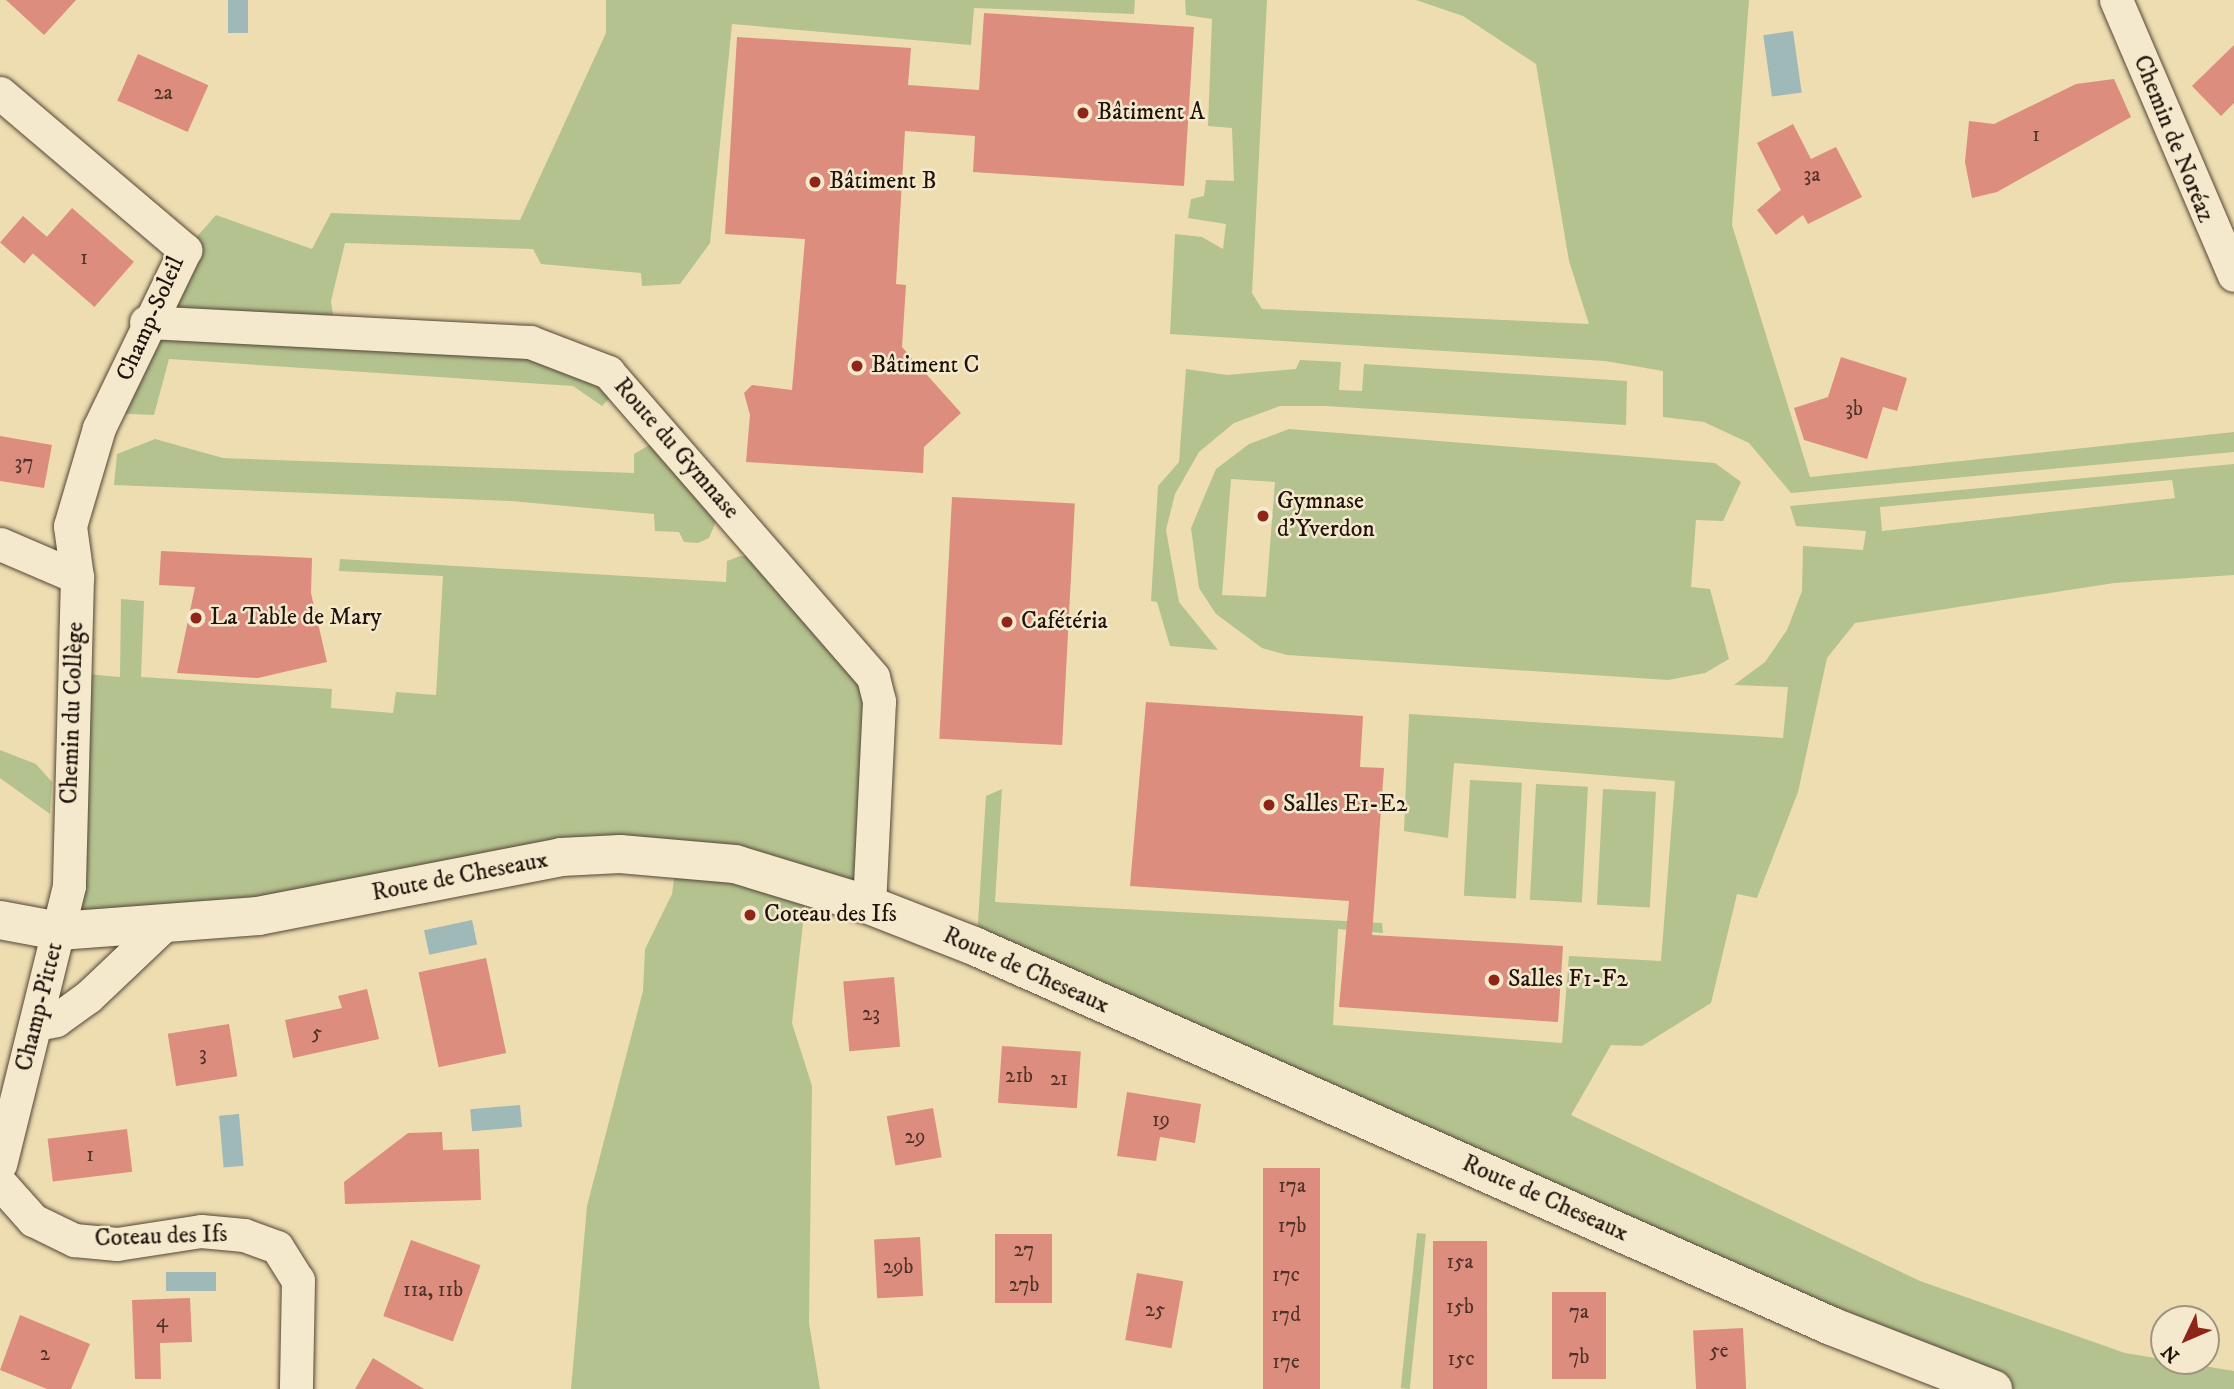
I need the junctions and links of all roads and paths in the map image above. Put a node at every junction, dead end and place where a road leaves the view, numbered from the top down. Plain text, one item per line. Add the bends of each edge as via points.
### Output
1 (2116, 0) edge
2 (0, 93) edge
3 (2234, 275) edge
4 (146, 322) junction
5 (0, 544) edge
6 (77, 577) junction
7 (869, 905) junction
8 (0, 920) edge
9 (167, 922) junction
10 (59, 931) junction
11 (36, 1024) junction
12 (0, 1164) edge
13 (0, 1183) edge
14 (296, 1389) edge
15 (1993, 1389) edge

1 - 3 street, Chemin de Noréaz
2 - 4 street, Champ-Soleil via 185,250
4 - 6 street, Champ-Soleil via 99,428 70,526
4 - 7 street, Route du Gymnase via 530,342 608,372 873,677 879,701
5 - 6 street
6 - 10 street, Chemin du Collège via 69,886
7 - 9 street, Route de Cheseaux via 735,864 620,854 561,857 258,916
7 - 15 street, Route de Cheseaux via 1831,1326
8 - 10 street, Route de Cheseaux
9 - 10 street, Route de Cheseaux
9 - 11 street via 88,997 56,1020
10 - 11 street, Champ-Pittet
11 - 12 street, Champ-Pittet
13 - 14 street, Coteau des Ifs via 33,1220 74,1240 117,1244 201,1231 244,1234 277,1247 298,1280

